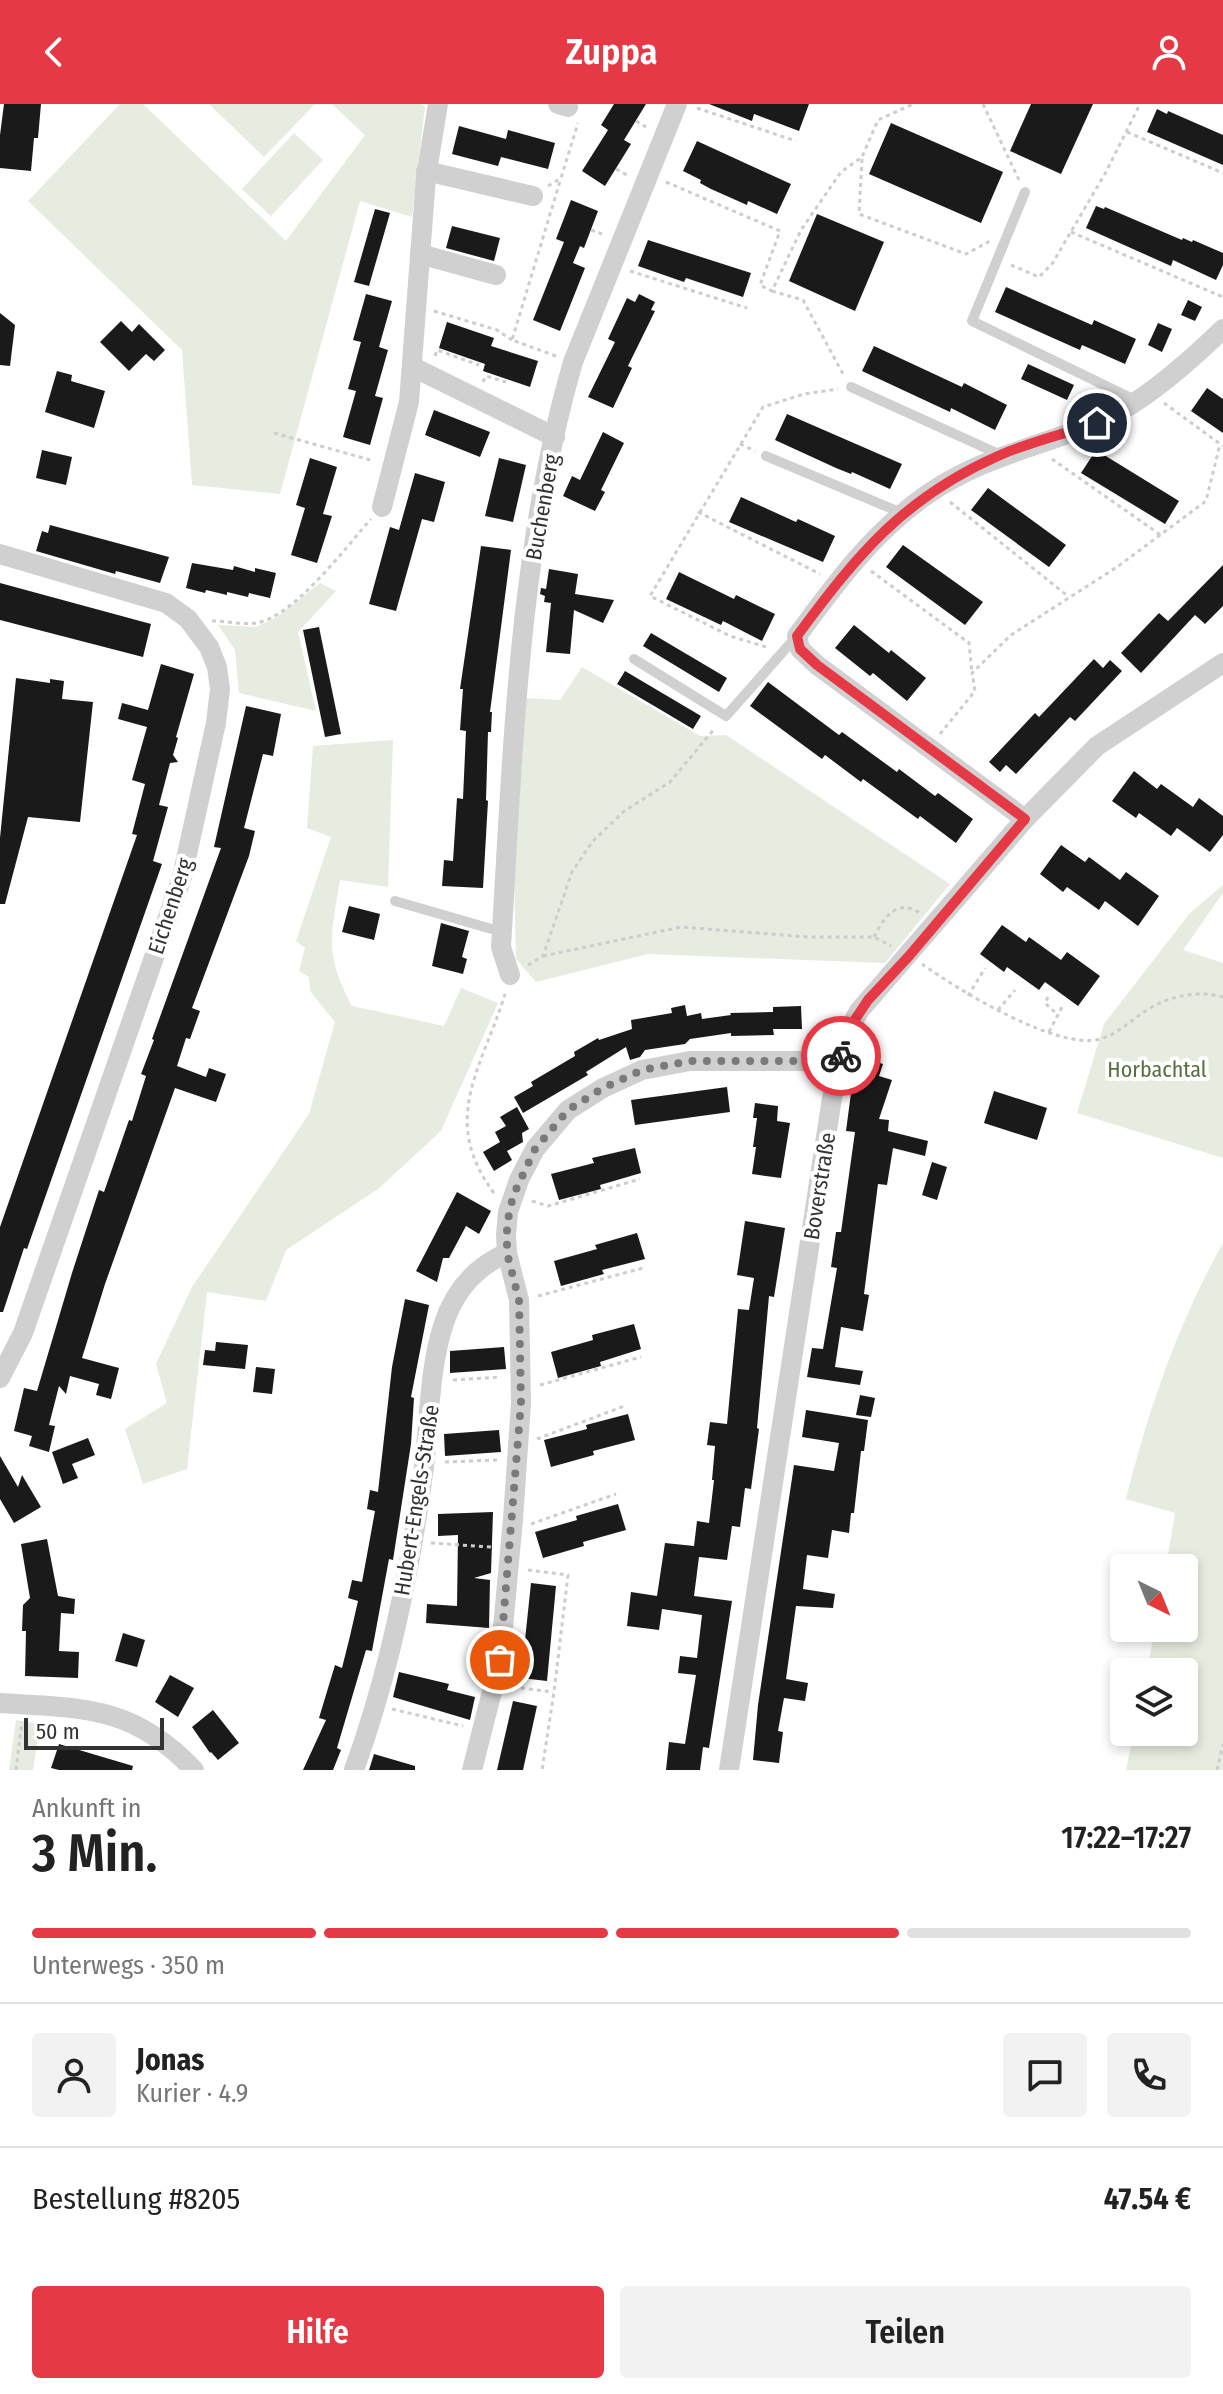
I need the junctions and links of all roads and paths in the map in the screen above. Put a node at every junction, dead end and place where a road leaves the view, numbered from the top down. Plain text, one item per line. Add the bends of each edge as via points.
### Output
1 (438, 104) edge
2 (677, 104) edge
3 (686, 104) edge
4 (913, 104) edge
5 (983, 104) edge
6 (1140, 104) edge
7 (569, 108) edge
8 (1127, 132) junction
9 (796, 141) dead end
10 (862, 157) junction
11 (426, 171) junction
12 (1223, 173) edge
13 (647, 174) junction
14 (561, 178) junction
15 (1025, 192) joint
16 (533, 196) joint
17 (1071, 232) junction
18 (1004, 240) junction
19 (420, 254) junction
20 (997, 259) junction
21 (611, 264) junction
22 (496, 275) dead end
23 (772, 291) junction
24 (1223, 297) edge
25 (417, 306) junction
26 (747, 308) dead end
27 (1223, 329) edge
28 (512, 340) junction
29 (1214, 350) edge
30 (462, 359) dead end
31 (573, 362) junction
32 (413, 364) junction
33 (479, 365) dead end
34 (851, 387) junction
35 (1142, 396) junction
36 (274, 433) dead end
37 (555, 437) junction
38 (1032, 445) junction
39 (1222, 445) edge
40 (1001, 455) junction
41 (766, 456) dead end
42 (393, 466) junction
43 (935, 490) junction
44 (382, 507) joint
45 (698, 512) junction
46 (904, 514) junction
47 (1162, 536) junction
48 (0, 554) edge
49 (855, 560) junction
50 (837, 583) junction
51 (1071, 598) junction
52 (188, 619) junction
53 (797, 636) junction
54 (781, 651) junction
55 (634, 659) dead end
56 (1223, 663) edge
57 (972, 673) junction
58 (726, 716) junction
59 (930, 747) junction
60 (1025, 819) junction
61 (395, 901) dead end
62 (937, 924) junction
63 (502, 932) junction
64 (874, 937) junction
65 (543, 956) junction
66 (909, 956) junction
67 (985, 968) dead end
68 (510, 975) junction
69 (1015, 990) dead end
70 (968, 996) junction
71 (1048, 997) dead end
72 (1223, 997) edge
73 (1062, 1007) dead end
74 (998, 1010) junction
75 (1057, 1014) junction
76 (1049, 1032) junction
77 (840, 1061) junction
78 (640, 1179) dead end
79 (510, 1204) junction
80 (507, 1253) junction
81 (643, 1268) dead end
82 (519, 1300) junction
83 (641, 1357) dead end
84 (0, 1378) edge
85 (434, 1381) junction
86 (521, 1382) junction
87 (627, 1405) dead end
88 (518, 1452) junction
89 (443, 1462) dead end
90 (616, 1494) dead end
91 (436, 1544) dead end
92 (510, 1549) junction
93 (494, 1684) junction
94 (554, 1692) junction
95 (0, 1703) edge
96 (24, 1705) junction
97 (374, 1705) junction
98 (482, 1731) junction
99 (1223, 1744) edge
100 (16, 1770) edge
101 (194, 1770) edge
102 (354, 1770) edge
103 (472, 1770) edge
104 (542, 1770) edge
105 (729, 1770) edge
106 (1217, 1770) edge

1 - 11 street
2 - 13 street, Buchenberg
3 - 9 path
4 - 10 path via 878,120
5 - 15 path
6 - 8 path
7 - 14 path
8 - 12 path
8 - 17 path
10 - 18 path via 859,214 966,254 997,237
10 - 23 path via 841,172 801,230
11 - 16 street
11 - 19 street
13 - 21 street, Buchenberg
13 - 23 path via 780,231 760,285
14 - 16 path
14 - 28 path
15 - 18 lane
17 - 20 path via 1039,277
17 - 24 path
18 - 20 lane
19 - 22 street
19 - 25 street
20 - 35 lane via 972,321
21 - 26 path
21 - 31 street, Buchenberg
23 - 34 path via 803,300
25 - 28 path via 497,330
25 - 32 street
27 - 29 street
28 - 31 path
29 - 35 street
30 - 33 path
31 - 37 street, Buchenberg
32 - 37 street
32 - 42 street
34 - 40 lane
34 - 45 path via 763,407
35 - 38 street via 1097,423
35 - 39 path
36 - 42 path
37 - 63 street, Buchenberg via 533,539
38 - 40 street
38 - 47 path
39 - 47 path via 1206,501
40 - 43 street
41 - 46 lane
42 - 44 street
43 - 46 street
43 - 51 path
44 - 52 path via 325,572 277,614 254,623
45 - 50 path
45 - 54 path via 650,596 730,636
46 - 49 street
47 - 51 path
48 - 52 street, Eichenberg via 155,598
49 - 50 street
49 - 57 path via 969,643
50 - 53 street
51 - 57 path via 1011,635
52 - 84 street, Eichenberg via 209,647 220,689 183,872 23,1333
53 - 54 lane
53 - 59 street via 800,649 817,665
54 - 58 lane
55 - 58 lane
56 - 60 street, Boverstraße via 1097,746
57 - 59 path via 975,691
58 - 65 path via 670,782 623,812 592,842 572,872
59 - 60 street
60 - 62 street, Boverstraße
61 - 63 lane
62 - 64 path via 914,908 898,909 884,917
62 - 66 street, Boverstraße
63 - 68 street, Buchenberg
64 - 65 path via 681,927
64 - 66 path
65 - 68 path
66 - 70 path
66 - 77 street, Boverstraße via 859,1011
67 - 70 path
68 - 79 path via 476,1070 466,1117 472,1156 489,1186
69 - 74 path
70 - 74 path
71 - 75 path via 1046,1007
72 - 76 path via 1206,993 1170,998 1098,1040
73 - 75 path
74 - 76 path
75 - 76 path
77 - 79 street via 690,1061 625,1076 557,1121 535,1149
77 - 105 street, Boverstraße
78 - 79 path via 548,1206
79 - 80 street
80 - 82 street
80 - 85 street, Hubert-Engels-Straße via 474,1272 453,1303 439,1341
81 - 82 path
82 - 86 street
83 - 86 path via 555,1383
85 - 86 path
85 - 97 street, Hubert-Engels-Straße via 411,1560
86 - 88 street
87 - 88 path
88 - 89 path
88 - 92 street
90 - 92 path
91 - 92 path
92 - 93 street
92 - 94 path via 568,1575
93 - 94 path
93 - 98 street
94 - 104 path
95 - 96 street
96 - 100 path
96 - 101 street via 91,1709 117,1717 159,1739
97 - 98 path
97 - 102 street, Hubert-Engels-Straße
98 - 103 street
99 - 106 path

